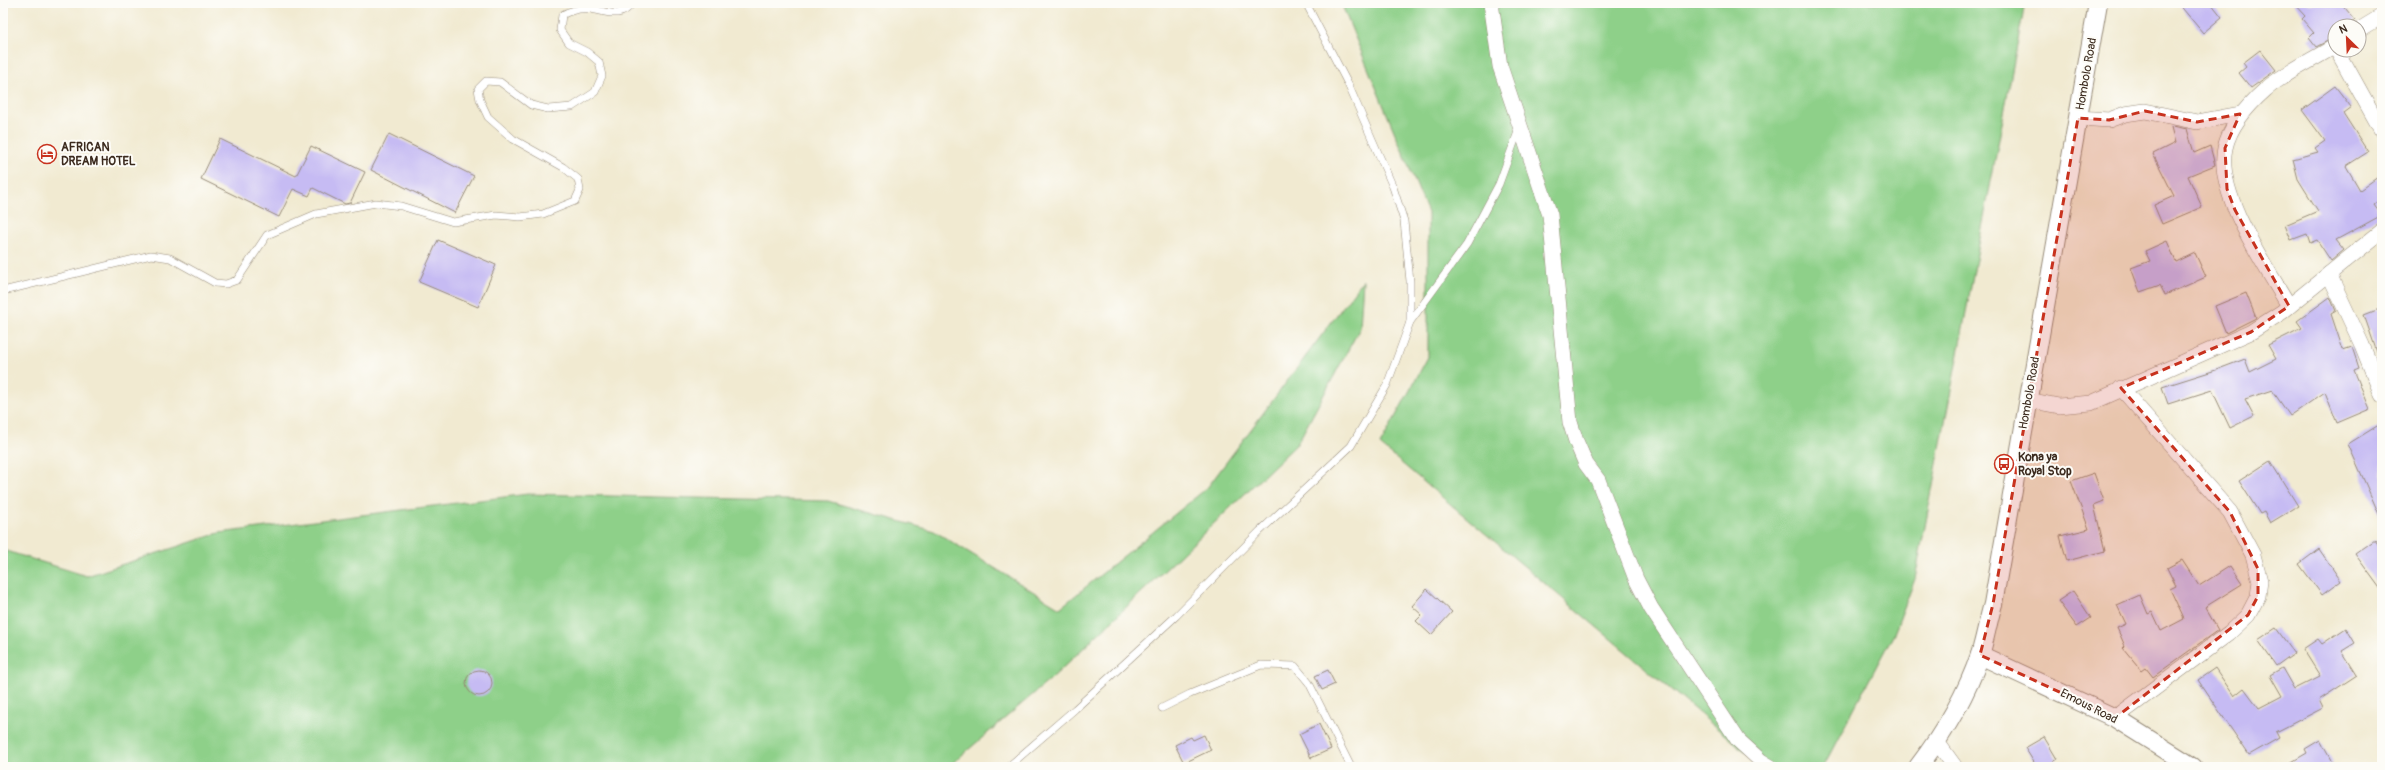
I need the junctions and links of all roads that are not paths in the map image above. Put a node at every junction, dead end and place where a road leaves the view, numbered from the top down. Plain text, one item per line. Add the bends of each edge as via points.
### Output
1 (632, 3) edge
2 (1306, 3) edge
3 (1491, 3) edge
4 (2098, 3) edge
5 (2382, 16) edge
6 (2367, 25) edge
7 (2327, 51) edge
8 (2341, 58) edge
9 (2240, 114) junction
10 (2078, 118) junction
11 (1520, 127) junction
12 (2382, 131) edge
13 (2382, 232) edge
14 (2329, 274) junction
15 (3, 291) edge
16 (2288, 306) junction
17 (1410, 322) junction
18 (2121, 388) junction
19 (2382, 395) edge
20 (2028, 400) junction
21 (1980, 655) junction
22 (1162, 708) dead end
23 (2116, 718) junction
24 (1937, 742) junction
25 (1008, 767) edge
26 (1351, 767) edge
27 (1771, 767) edge
28 (1918, 767) edge
29 (1955, 767) edge
30 (2193, 767) edge

1 - 15 lane via 628,10 617,14 589,9 573,10 562,15 560,30 569,44 587,52 599,62 602,76 595,92 572,107 548,109 531,105 500,82 486,81 478,89 488,117 513,139 563,166 578,179 580,190 575,201 564,207 535,215 496,215 453,222 401,206 376,203 316,214 267,235 237,280 226,284 215,283 170,258 151,255
2 - 17 lane via 1348,84 1393,187 1404,221 1410,281
3 - 11 street via 1500,66
4 - 10 street, Hombolo Road
5 - 6 street
7 - 9 street via 2266,89
8 - 12 street
9 - 10 street via 2197,122 2145,111 2109,120
9 - 16 street via 2225,148 2227,189 2235,210
10 - 20 street, Hombolo Road
11 - 17 lane via 1498,184 1467,244
11 - 27 street via 1550,215 1570,415 1576,441 1604,494 1636,579 1665,631 1738,740
13 - 14 street
14 - 16 street
14 - 19 street
16 - 18 street via 2251,332
17 - 25 lane via 1387,385 1350,446 1260,531 1176,616
18 - 20 street via 2091,403 2059,406
18 - 23 street via 2230,512 2253,555 2260,581 2258,596 2248,615 2229,633
20 - 21 street, Hombolo Road via 1992,604
21 - 23 street, Emous Road
21 - 24 street, Hombolo Road via 1953,716
22 - 26 lane via 1261,665 1295,666 1309,683
23 - 30 street, Emous Road
24 - 28 street, Hombolo Road
24 - 29 street

